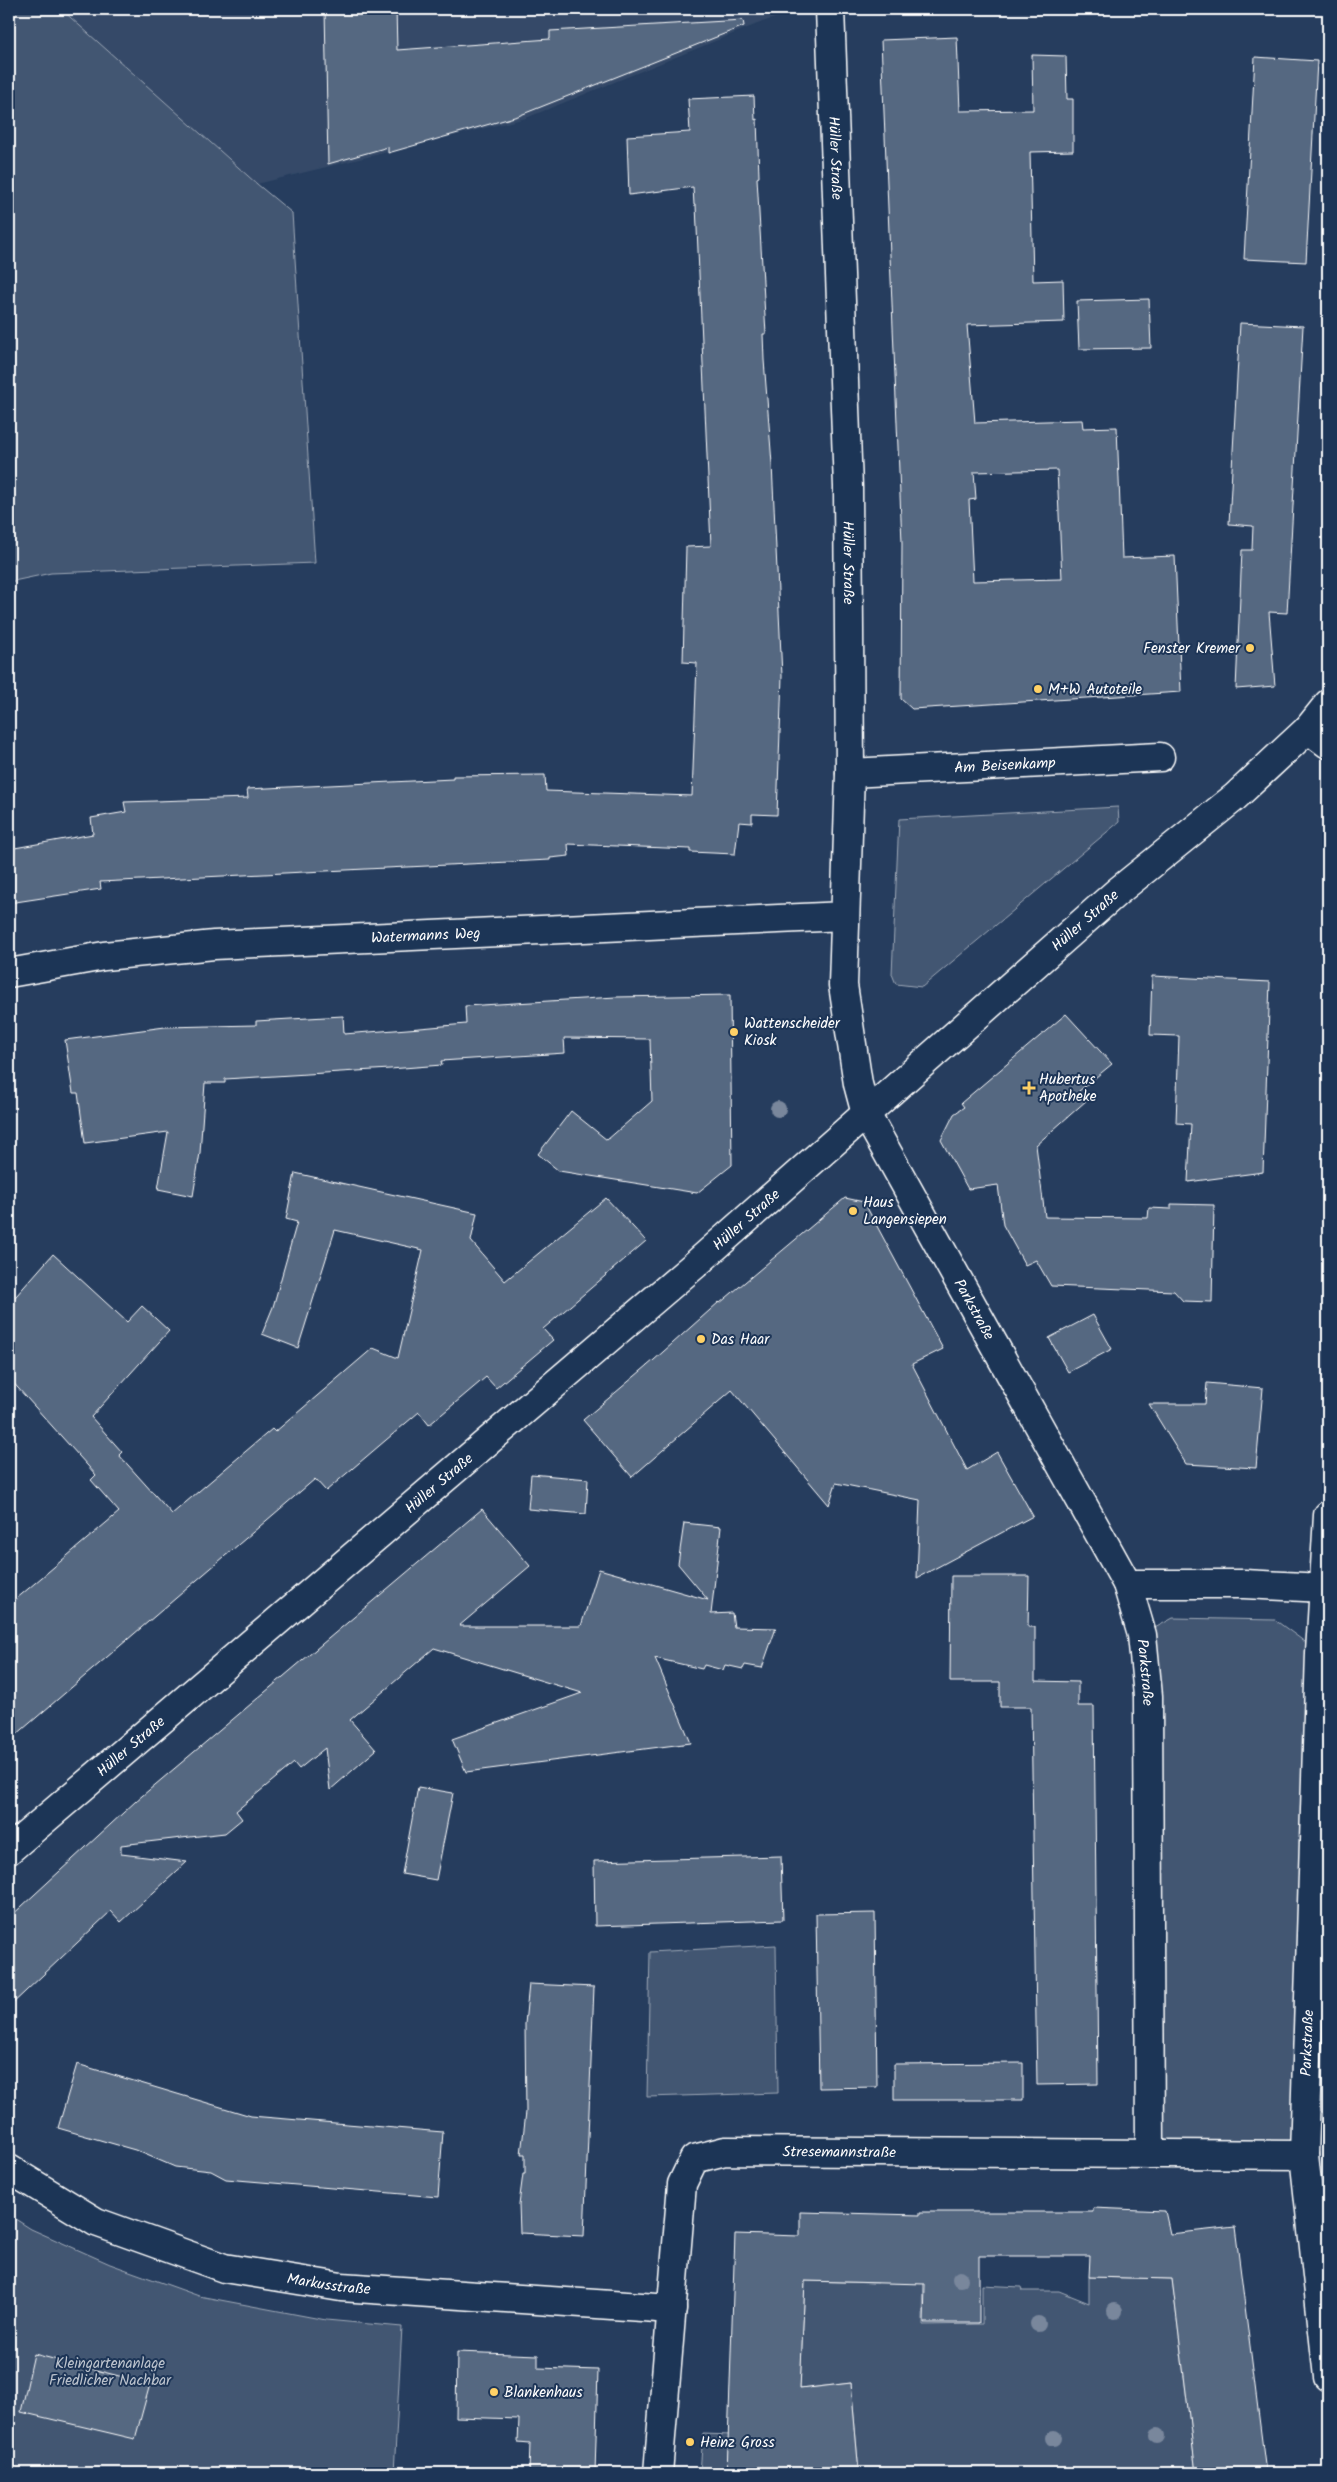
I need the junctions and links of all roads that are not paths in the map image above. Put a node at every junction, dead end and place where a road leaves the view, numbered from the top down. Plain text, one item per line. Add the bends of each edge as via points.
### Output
1 (830, 9) edge
2 (1328, 704) edge
3 (1318, 737) edge
4 (1160, 757) dead end
5 (850, 774) junction
6 (845, 916) junction
7 (9, 973) edge
8 (866, 1114) junction
9 (1328, 1515) edge
10 (1127, 1584) junction
11 (1324, 1588) junction
12 (1324, 1653) edge
13 (9, 1850) edge
14 (1150, 2154) junction
15 (1304, 2155) junction
16 (9, 2169) edge
17 (672, 2309) junction
18 (1328, 2377) edge
19 (658, 2473) edge

1 - 5 street, Hüller Straße via 848,487
2 - 3 street
3 - 8 street, Hüller Straße via 1235,797 1117,892
4 - 5 street, Am Beisenkamp
5 - 6 street, Hüller Straße
6 - 7 street, Watermanns Weg via 214,945 104,956
6 - 8 street, Hüller Straße via 843,985 858,1084
8 - 10 street, Parkstraße
8 - 13 street, Hüller Straße via 697,1263
9 - 11 street, Parkstraße
10 - 11 street
10 - 14 street, Parkstraße via 1142,1635 1148,1696
11 - 12 street, Parkstraße
12 - 15 street, Parkstraße
14 - 15 street, Stresemannstraße
14 - 17 street, Stresemannstraße via 725,2151 694,2159 682,2184
15 - 18 street, Parkstraße
16 - 17 street, Markusstraße via 96,2222 224,2268 341,2287
17 - 19 street, Stresemannstraße

